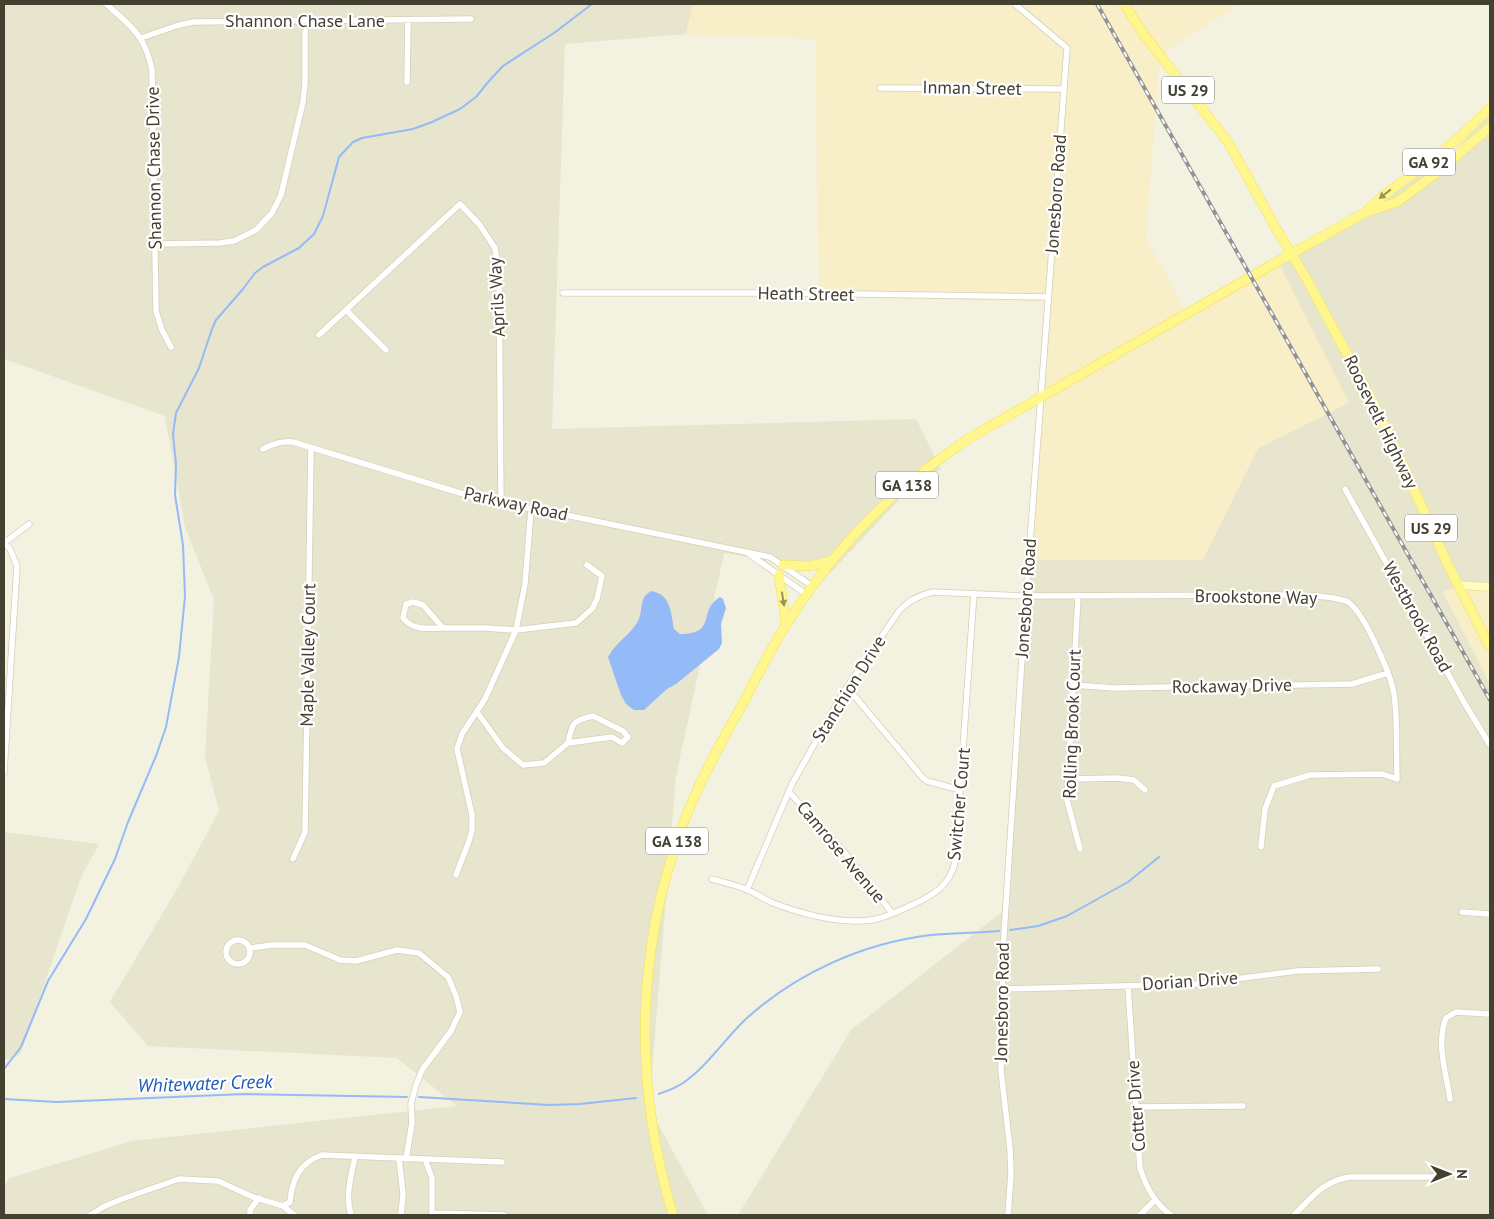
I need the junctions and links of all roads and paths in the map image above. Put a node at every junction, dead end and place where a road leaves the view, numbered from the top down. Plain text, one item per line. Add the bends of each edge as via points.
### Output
1 (106, 4) edge
2 (1015, 4) edge
3 (1124, 4) edge
4 (472, 19) dead end
5 (305, 21) junction
6 (408, 21) junction
7 (141, 38) junction
8 (407, 82) dead end
9 (880, 88) dead end
10 (1064, 89) junction
11 (1490, 108) edge
12 (1490, 127) edge
13 (1366, 212) junction
14 (155, 244) junction
15 (1291, 254) junction
16 (563, 293) dead end
17 (1048, 297) junction
18 (347, 311) junction
19 (319, 335) dead end
20 (170, 347) dead end
21 (386, 350) dead end
22 (1040, 397) junction
23 (311, 448) junction
24 (263, 449) dead end
25 (1345, 489) dead end
26 (501, 504) junction
27 (531, 509) junction
28 (28, 524) dead end
29 (4, 543) edge
30 (745, 551) junction
31 (831, 561) junction
32 (587, 565) dead end
33 (783, 565) junction
34 (778, 575) junction
35 (1458, 585) junction
36 (812, 586) junction
37 (1490, 587) edge
38 (974, 593) junction
39 (806, 594) junction
40 (1026, 596) junction
41 (1078, 596) junction
42 (786, 624) junction
43 (443, 628) junction
44 (516, 630) junction
45 (1490, 648) edge
46 (1388, 674) junction
47 (1074, 685) junction
48 (847, 687) junction
49 (477, 712) junction
50 (568, 743) junction
51 (1490, 745) edge
52 (4, 772) edge
53 (1068, 779) junction
54 (960, 790) junction
55 (1144, 790) dead end
56 (789, 792) junction
57 (1261, 847) dead end
58 (1080, 849) dead end
59 (293, 859) dead end
60 (456, 875) dead end
61 (712, 879) dead end
62 (748, 890) junction
63 (892, 912) junction
64 (1462, 912) dead end
65 (1490, 914) edge
66 (250, 948) junction
67 (1378, 969) dead end
68 (1128, 986) junction
69 (1002, 988) junction
70 (1490, 1014) edge
71 (1450, 1099) dead end
72 (1244, 1106) dead end
73 (1135, 1107) junction
74 (355, 1157) junction
75 (403, 1158) junction
76 (425, 1159) junction
77 (502, 1162) dead end
78 (1440, 1174) dead end
79 (259, 1198) junction
80 (1155, 1200) junction
81 (283, 1206) junction
82 (432, 1214) edge
83 (90, 1215) edge
84 (250, 1215) edge
85 (294, 1215) edge
86 (351, 1215) edge
87 (401, 1215) edge
88 (504, 1215) edge
89 (673, 1215) edge
90 (1008, 1215) edge
91 (1140, 1215) edge
92 (1171, 1215) edge
93 (1294, 1215) edge

1 - 7 street, Shannon Chase Drive
2 - 10 street, Jonesboro Road via 1067,48
3 - 15 main road, US 29 via 1228,142
4 - 6 street, Shannon Chase Lane
5 - 6 street, Shannon Chase Lane
5 - 7 street, Shannon Chase Lane via 194,22
5 - 14 street via 303,102 281,195 272,213 256,230 234,241
6 - 8 street
7 - 14 street, Shannon Chase Drive via 149,53 152,70
9 - 10 street, Inman Street
10 - 17 street, Jonesboro Road
11 -> 13 main road, GA 92 via 1437,156 1383,195
12 - 13 main road, GA 92 via 1397,202
13 - 15 main road, GA 92
14 - 20 street, Shannon Chase Drive via 156,311
15 - 22 main road, GA 138
15 - 35 main road, Roosevelt Highway / US 29 via 1375,406
16 - 17 street, Heath Street
17 - 22 street, Jonesboro Road
18 - 19 street, Aprils Way
18 - 21 street
18 - 26 street, Aprils Way via 460,204 479,224 495,248 499,276
22 - 31 main road, GA 138 via 968,439 923,471 875,513
22 - 40 street, Jonesboro Road
23 - 24 street, Parkway Road via 285,441
23 - 26 street, Parkway Road
23 - 59 street, Maple Valley Court via 306,832
25 - 51 street, Westbrook Road
26 - 27 street, Parkway Road
27 - 30 street, Parkway Road
27 - 44 street via 525,584
28 - 29 street
29 - 52 street via 17,566
30 - 33 street, Parkway Road via 770,557
30 - 34 street, Parkway Road
31 - 33 main road via 810,566
31 - 36 main road, GA 138
32 - 44 street via 602,576 592,608 576,623
33 - 36 street, Parkway Road
34 - 39 street, Parkway Road
34 -> 42 main road
35 - 37 street
35 - 45 main road, Roosevelt Highway / US 29
36 - 39 main road, GA 138
38 - 40 street, Stanchion Drive
38 - 48 street, Stanchion Drive via 933,592 907,602
38 - 54 street, Switcher Court
39 - 42 main road, GA 138
40 - 41 street, Brookstone Way
40 - 69 street, Jonesboro Road
41 - 46 street, Brookstone Way via 1298,595 1348,602 1361,616
41 - 47 street, Rolling Brook Court
42 - 89 main road, GA 138 via 693,798 666,876 656,917 645,999 644,1050 654,1143
43 - 43 street via 409,625 403,618 406,604 423,605
43 - 44 street
44 - 49 street
46 - 47 street, Rockaway Drive via 1352,684 1114,688
46 - 57 street, Brookstone Way via 1394,693 1397,779 1382,774 1310,775 1274,786 1264,809
47 - 53 street, Rolling Brook Court
48 - 54 street via 923,778
48 - 56 street, Stanchion Drive
49 - 50 street via 504,748 523,765 544,763
49 - 60 street via 462,734 457,749 472,815 472,830
50 - 50 street via 612,737 622,743 628,737 623,731 593,716 572,724
53 - 55 street via 1134,780
53 - 58 street, Rolling Brook Court via 1067,800
54 - 63 street, Switcher Court via 955,862 950,877 932,896
56 - 62 street, Stanchion Drive
56 - 63 street, Camrose Avenue via 845,853
61 - 62 street, Switcher Court
62 - 63 street, Switcher Court via 805,914 873,920
64 - 65 street
66 - 66 street via 250,956 245,963 236,964 227,957 228,946 234,941 242,941
66 - 75 street via 305,945 340,960 356,961 397,950 420,952 448,977 460,1012 451,1031 422,1070 416,1085 411,1104 412,1123
67 - 68 street, Dorian Drive via 1297,971 1196,984
68 - 69 street, Dorian Drive
68 - 73 street, Cotter Drive
69 - 90 street, Jonesboro Road via 1001,1070 1011,1174
70 - 71 street via 1456,1012 1446,1018 1442,1051
72 - 73 street
73 - 80 street, Cotter Drive via 1140,1168
74 - 75 street
74 - 81 street via 322,1155 312,1158 299,1170 291,1186 290,1202
74 - 86 street via 348,1190
75 - 76 street
75 - 87 street
76 - 77 street
76 - 82 street via 432,1178
78 - 93 street via 1433,1177 1338,1179 1321,1189
79 - 81 street
79 - 83 street via 218,1181 179,1180 122,1199
79 - 84 street
80 - 91 street
80 - 92 street, Cotter Drive
81 - 85 street
82 - 88 street

